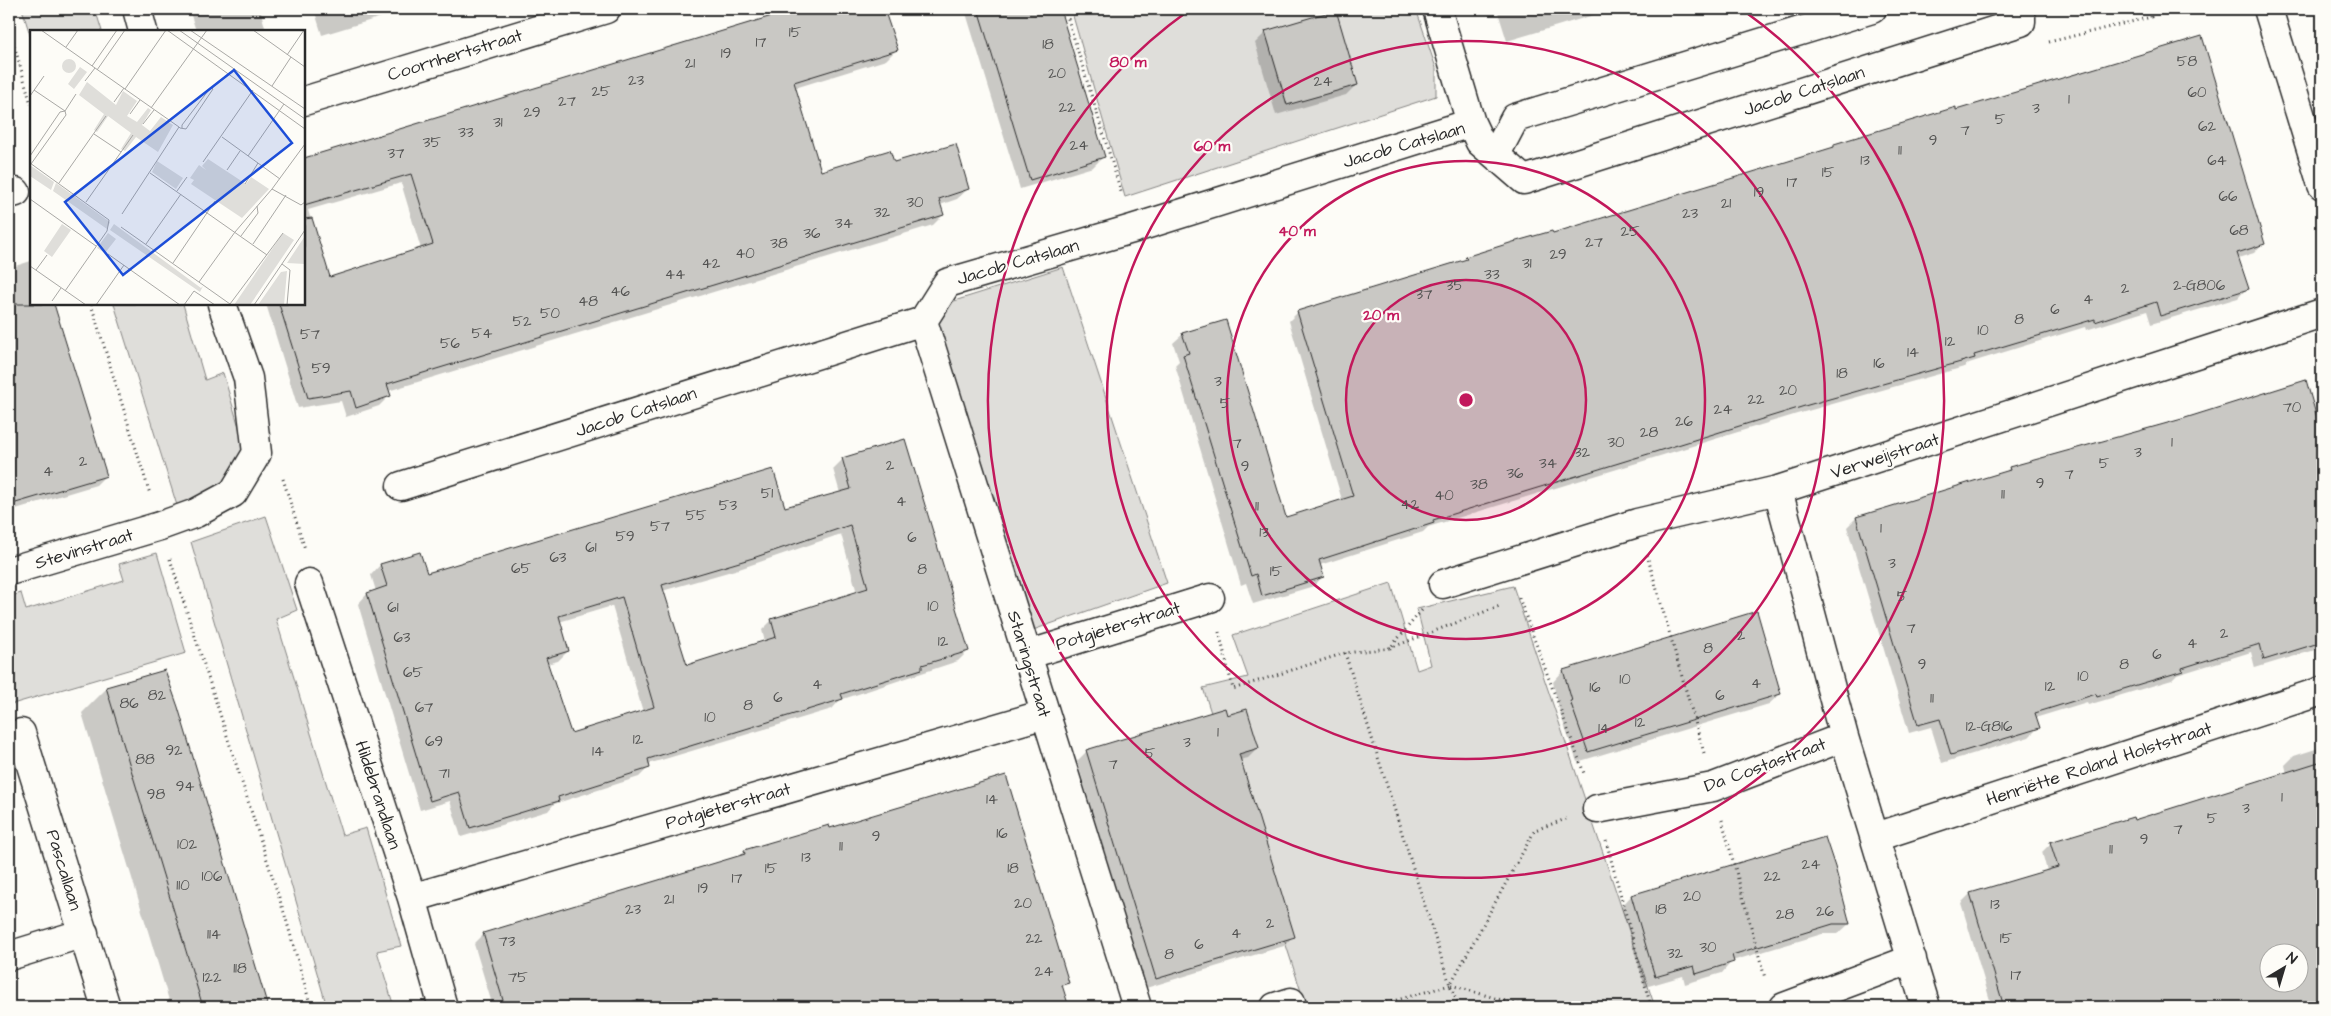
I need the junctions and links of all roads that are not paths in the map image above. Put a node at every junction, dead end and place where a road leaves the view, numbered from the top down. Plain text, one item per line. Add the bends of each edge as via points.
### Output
1 (137, 9) edge
2 (606, 9) edge
3 (1437, 9) edge
4 (1872, 9) edge
5 (2268, 9) edge
6 (2021, 16) edge
7 (143, 30) edge
8 (305, 101) edge
9 (1471, 123) junction
10 (1496, 154) junction
11 (2322, 185) edge
12 (222, 305) edge
13 (2322, 313) edge
14 (923, 321) junction
15 (401, 486) dead end
16 (1778, 490) junction
17 (9, 571) edge
18 (310, 583) road end
19 (1443, 584) road end
20 (1210, 598) road end
21 (1027, 655) junction
22 (2322, 691) edge
23 (1044, 714) junction
24 (22, 733) dead end
25 (1844, 737) junction
26 (1597, 809) road end
27 (1876, 837) junction
28 (412, 898) junction
29 (84, 933) junction
30 (9, 956) edge
31 (1912, 959) junction
32 (106, 1007) edge
33 (443, 1007) edge
34 (1137, 1007) edge
35 (1784, 1007) edge
36 (1926, 1007) edge

1 - 7 street
2 - 8 street, Coornhertstraat
3 - 9 street
4 - 10 street via 1515,118
5 - 11 street
6 - 10 street, Jacob Catslaan via 1524,180
9 - 10 street, Jacob Catslaan via 1480,142
9 - 14 street, Jacob Catslaan via 1132,230 947,283
12 - 17 street, Stevinstraat via 248,378 256,453 233,493 196,513 160,526
13 - 16 street, Verweijstraat
14 - 15 street, Jacob Catslaan
14 - 21 street, Staringstraat
16 - 19 street, Verweijstraat via 1637,523
16 - 25 street, Da Costastraat
18 - 28 street, Hildebrandlaan
20 - 21 street, Potgieterstraat
21 - 23 street, Staringstraat
22 - 27 street, Henriëtte Roland Holststraat
23 - 28 street, Potgieterstraat
23 - 34 street, Staringstraat
24 - 29 street, Pascallaan
25 - 26 street, Da Costastraat via 1713,787
25 - 27 street, Da Costastraat
27 - 31 street, Da Costastraat
28 - 33 street, Hildebrandlaan
29 - 30 street
29 - 32 street, Pascallaan
31 - 35 street
31 - 36 street, Da Costastraat

